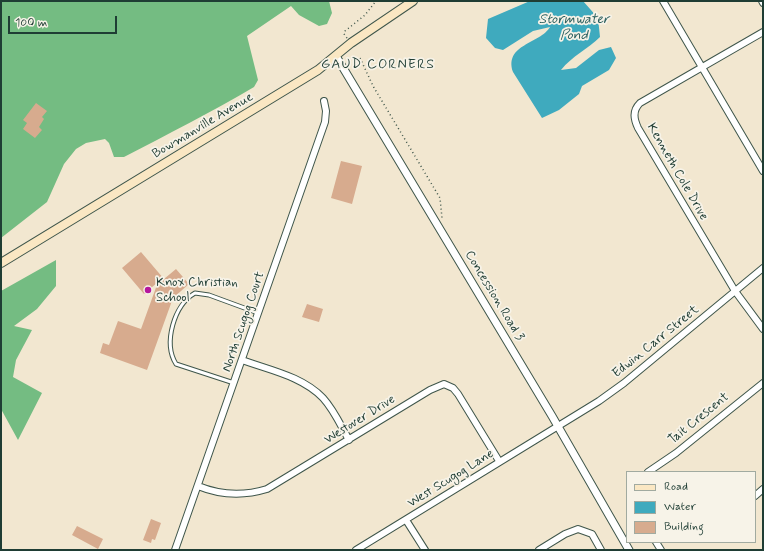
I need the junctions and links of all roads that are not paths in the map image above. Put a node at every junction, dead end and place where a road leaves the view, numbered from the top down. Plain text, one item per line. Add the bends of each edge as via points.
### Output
1 (413, 1) edge
2 (663, 1) edge
3 (763, 32) edge
4 (336, 56) junction
5 (702, 68) junction
6 (324, 101) dead end
7 (763, 171) edge
8 (1, 263) edge
9 (763, 268) edge
10 (735, 291) junction
11 (259, 314) junction
12 (763, 329) edge
13 (242, 360) junction
14 (763, 383) edge
15 (234, 384) junction
16 (558, 427) junction
17 (349, 440) junction
18 (499, 461) junction
19 (649, 471) edge
20 (198, 486) junction
21 (406, 520) junction
22 (175, 550) edge
23 (356, 550) edge
24 (425, 550) edge
25 (539, 550) edge
26 (601, 550) edge
27 (629, 550) edge

1 - 4 main road, Bowmanville Avenue
2 - 5 street
3 - 5 street, Kenneth Cole Drive
4 - 8 main road, Bowmanville Avenue via 318,70
4 - 16 street, Concession Road 3
5 - 7 street
5 - 10 street, Kenneth Cole Drive via 640,103 636,107 634,117 638,128
6 - 11 street, North Scugog Court via 326,118
9 - 10 street, Edwin Carr Street
10 - 12 street
10 - 16 street, Edwin Carr Street via 618,388
11 - 13 street, North Scugog Court
11 - 15 lane via 209,295 195,293 183,304 175,321 170,348 176,364
13 - 15 street, North Scugog Court
13 - 17 street via 293,378 311,388 331,409
14 - 19 street, Tait Crescent via 676,453
15 - 20 street, North Scugog Court
16 - 18 street, West Scugog Lane
16 - 27 street, Concession Road 3
17 - 18 street, Westover Drive via 444,384 458,394
17 - 20 street, Westover Drive via 279,483 262,490 230,494
18 - 21 street, West Scugog Lane
20 - 22 street, North Scugog Court
21 - 23 street, West Scugog Lane
21 - 24 street
25 - 26 street via 578,529 592,534

